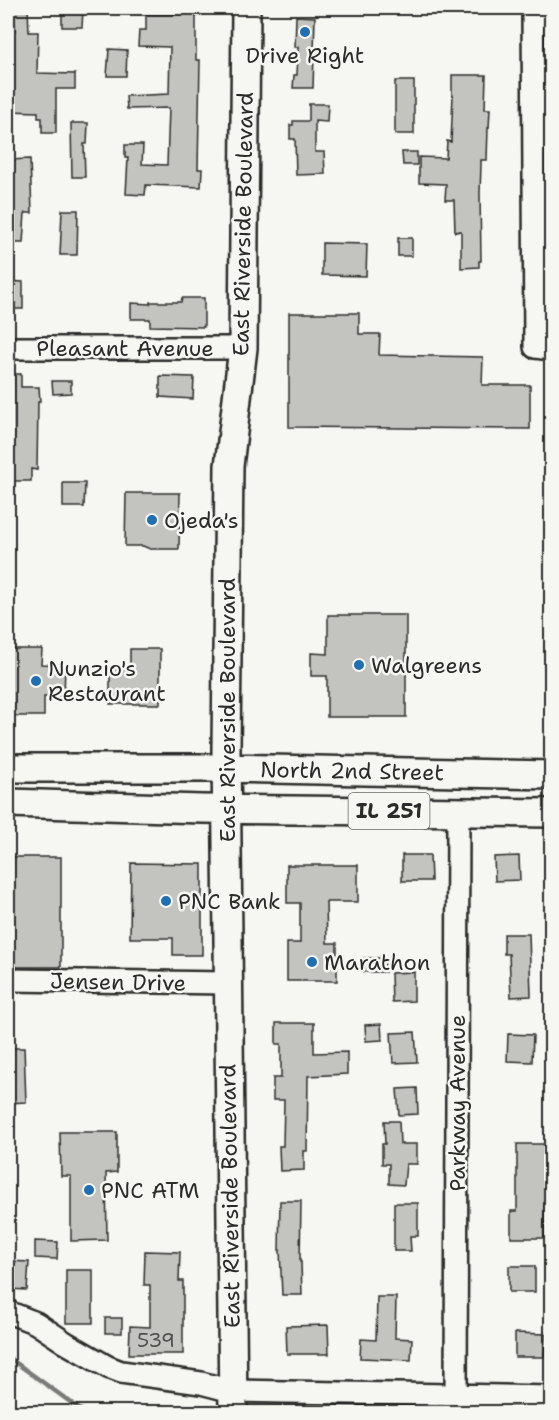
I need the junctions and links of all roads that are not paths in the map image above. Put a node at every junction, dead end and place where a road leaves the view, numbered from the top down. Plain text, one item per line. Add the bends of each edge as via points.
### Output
1 (246, 8) edge
2 (533, 8) edge
3 (8, 348) edge
4 (243, 348) junction
5 (543, 348) edge
6 (8, 768) edge
7 (226, 768) junction
8 (541, 775) edge
9 (8, 803) edge
10 (226, 809) junction
11 (458, 812) junction
12 (541, 813) edge
13 (8, 980) edge
14 (228, 983) junction
15 (8, 1312) edge
16 (456, 1394) junction
17 (552, 1396) edge
18 (232, 1402) edge

1 - 4 main road, East Riverside Boulevard
2 - 5 street
3 - 4 street, Pleasant Avenue
4 - 7 main road, East Riverside Boulevard via 229,466
6 - 7 main road, North 2nd Street / IL 251
7 - 8 main road, North 2nd Street / IL 251
7 - 10 main road, East Riverside Boulevard
8 - 12 main road
9 - 10 main road, North 2nd Street / IL 251
10 - 11 main road, North 2nd Street / IL 251
10 - 14 main road, East Riverside Boulevard
11 - 12 main road, North 2nd Street / IL 251
11 - 16 street, Parkway Avenue
13 - 14 street, Jensen Drive
14 - 18 main road, East Riverside Boulevard
15 - 18 street via 36,1323 121,1372 201,1383
16 - 17 street
16 - 18 street

